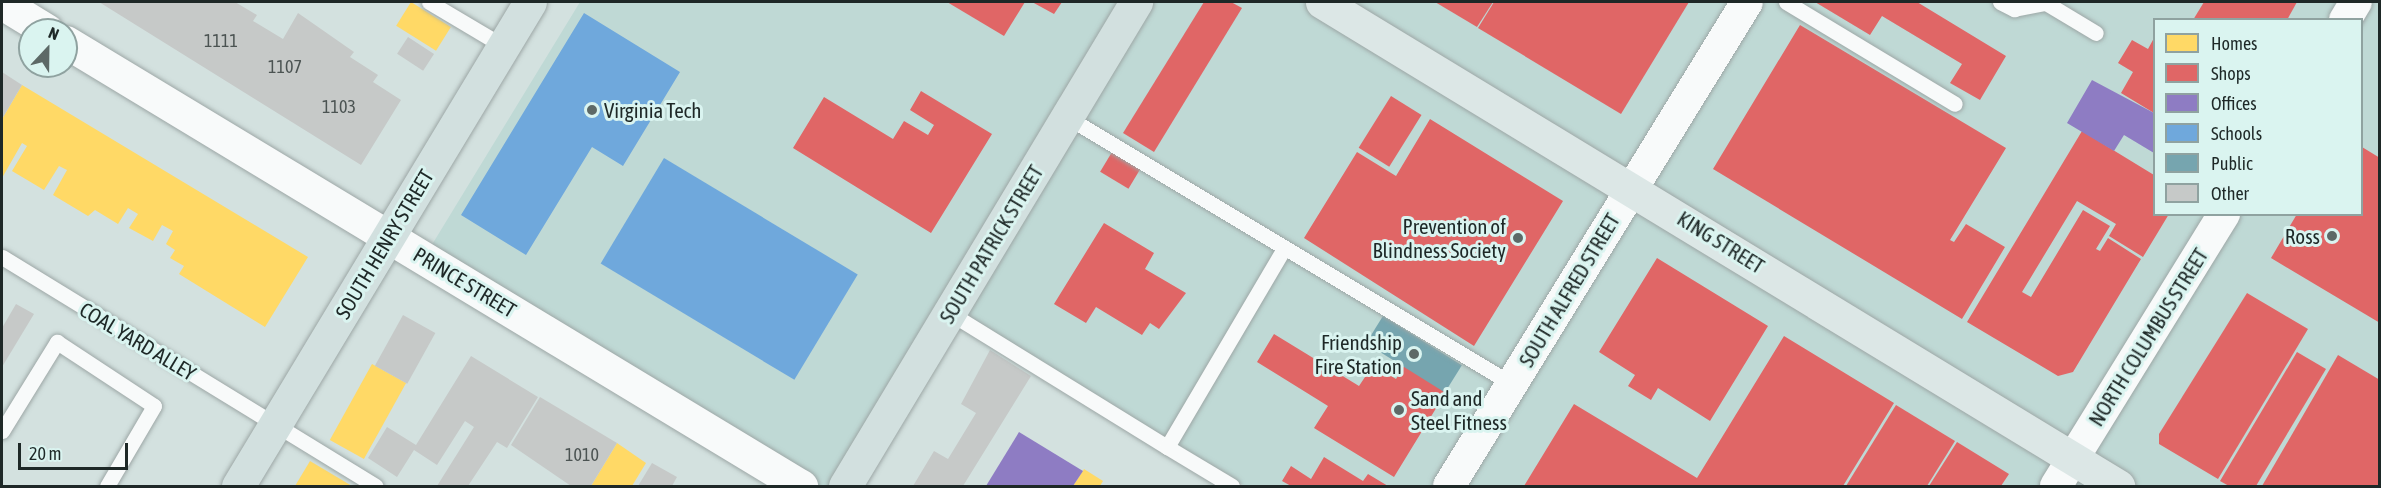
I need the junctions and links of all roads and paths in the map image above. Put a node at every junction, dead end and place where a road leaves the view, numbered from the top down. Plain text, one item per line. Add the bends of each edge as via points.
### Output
1 (429, 2) edge
2 (530, 2) edge
3 (1136, 2) edge
4 (1322, 2) edge
5 (1747, 2) edge
6 (1786, 2) edge
7 (2000, 2) edge
8 (2356, 2) edge
9 (2, 3) edge
10 (26, 18) edge
11 (2346, 18) edge
12 (2096, 33) dead end
13 (503, 46) junction
14 (78, 49) edge
15 (1955, 104) dead end
16 (1067, 117) junction
17 (1632, 187) junction
18 (2223, 216) edge
19 (388, 237) junction
20 (1284, 248) junction
21 (2, 257) edge
22 (950, 314) junction
23 (1512, 384) junction
24 (276, 425) junction
25 (2, 431) edge
26 (1167, 447) junction
27 (2073, 459) junction
28 (107, 486) edge
29 (238, 486) edge
30 (375, 486) edge
31 (801, 486) edge
32 (845, 486) edge
33 (1232, 486) edge
34 (1452, 486) edge
35 (2056, 486) edge
36 (2118, 486) edge

1 - 13 lane
2 - 13 highway, SOUTH HENRY STREET
3 - 16 highway, SOUTH PATRICK STREET
4 - 17 main road, KING STREET
5 - 17 street, SOUTH ALFRED STREET
6 - 15 lane
7 - 12 lane via 2014,9 2046,3
8 - 11 street
9 - 10 street
13 - 19 highway, SOUTH HENRY STREET
14 - 19 street, PRINCE STREET
16 - 20 lane
16 - 22 highway, SOUTH PATRICK STREET
17 - 23 street, SOUTH ALFRED STREET
17 - 27 main road, KING STREET
18 - 27 street, NORTH COLUMBUS STREET
19 - 24 highway, SOUTH HENRY STREET
19 - 31 street, PRINCE STREET
20 - 23 lane
20 - 26 lane
21 - 24 lane, COAL YARD ALLEY
22 - 26 lane
22 - 32 highway, SOUTH PATRICK STREET
23 - 34 street, SOUTH ALFRED STREET
24 - 29 highway, SOUTH HENRY STREET
24 - 30 lane, COAL YARD ALLEY
25 - 28 lane via 57,342 154,406
26 - 33 lane
27 - 35 street, NORTH COLUMBUS STREET
27 - 36 main road, KING STREET

